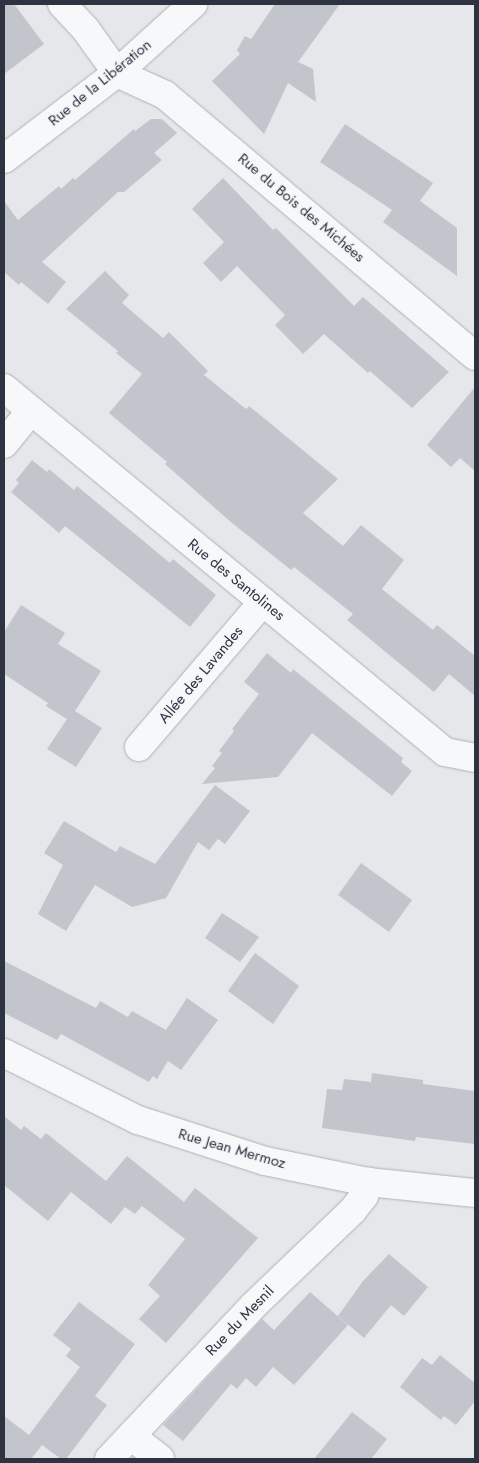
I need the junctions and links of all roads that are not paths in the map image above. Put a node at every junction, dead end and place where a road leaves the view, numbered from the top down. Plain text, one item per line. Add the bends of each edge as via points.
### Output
1 (62, 4) edge
2 (193, 4) edge
3 (117, 74) junction
4 (4, 159) edge
5 (475, 356) edge
6 (4, 388) edge
7 (30, 412) junction
8 (4, 444) edge
9 (263, 602) junction
10 (139, 748) dead end
11 (475, 758) edge
12 (4, 1053) edge
13 (368, 1182) junction
14 (475, 1193) edge
15 (130, 1436) junction
16 (109, 1459) edge
17 (160, 1459) edge

1 - 3 street via 86,30
2 - 3 street, Rue de la Libération
3 - 4 street, Rue de la Libération
3 - 5 street, Rue du Bois des Michées via 165,96
6 - 7 street, Rue des Santolines
7 - 8 street
7 - 9 street, Rue des Santolines
9 - 10 street, Allée des Lavandes
9 - 11 street, Rue des Santolines via 444,752
12 - 13 street, Rue Jean Mermoz via 138,1120 265,1162
13 - 14 street, Rue Jean Mermoz
13 - 15 street, Rue du Mesnil via 364,1196 353,1210 253,1306
15 - 16 street, Rue du Mesnil
15 - 17 street

